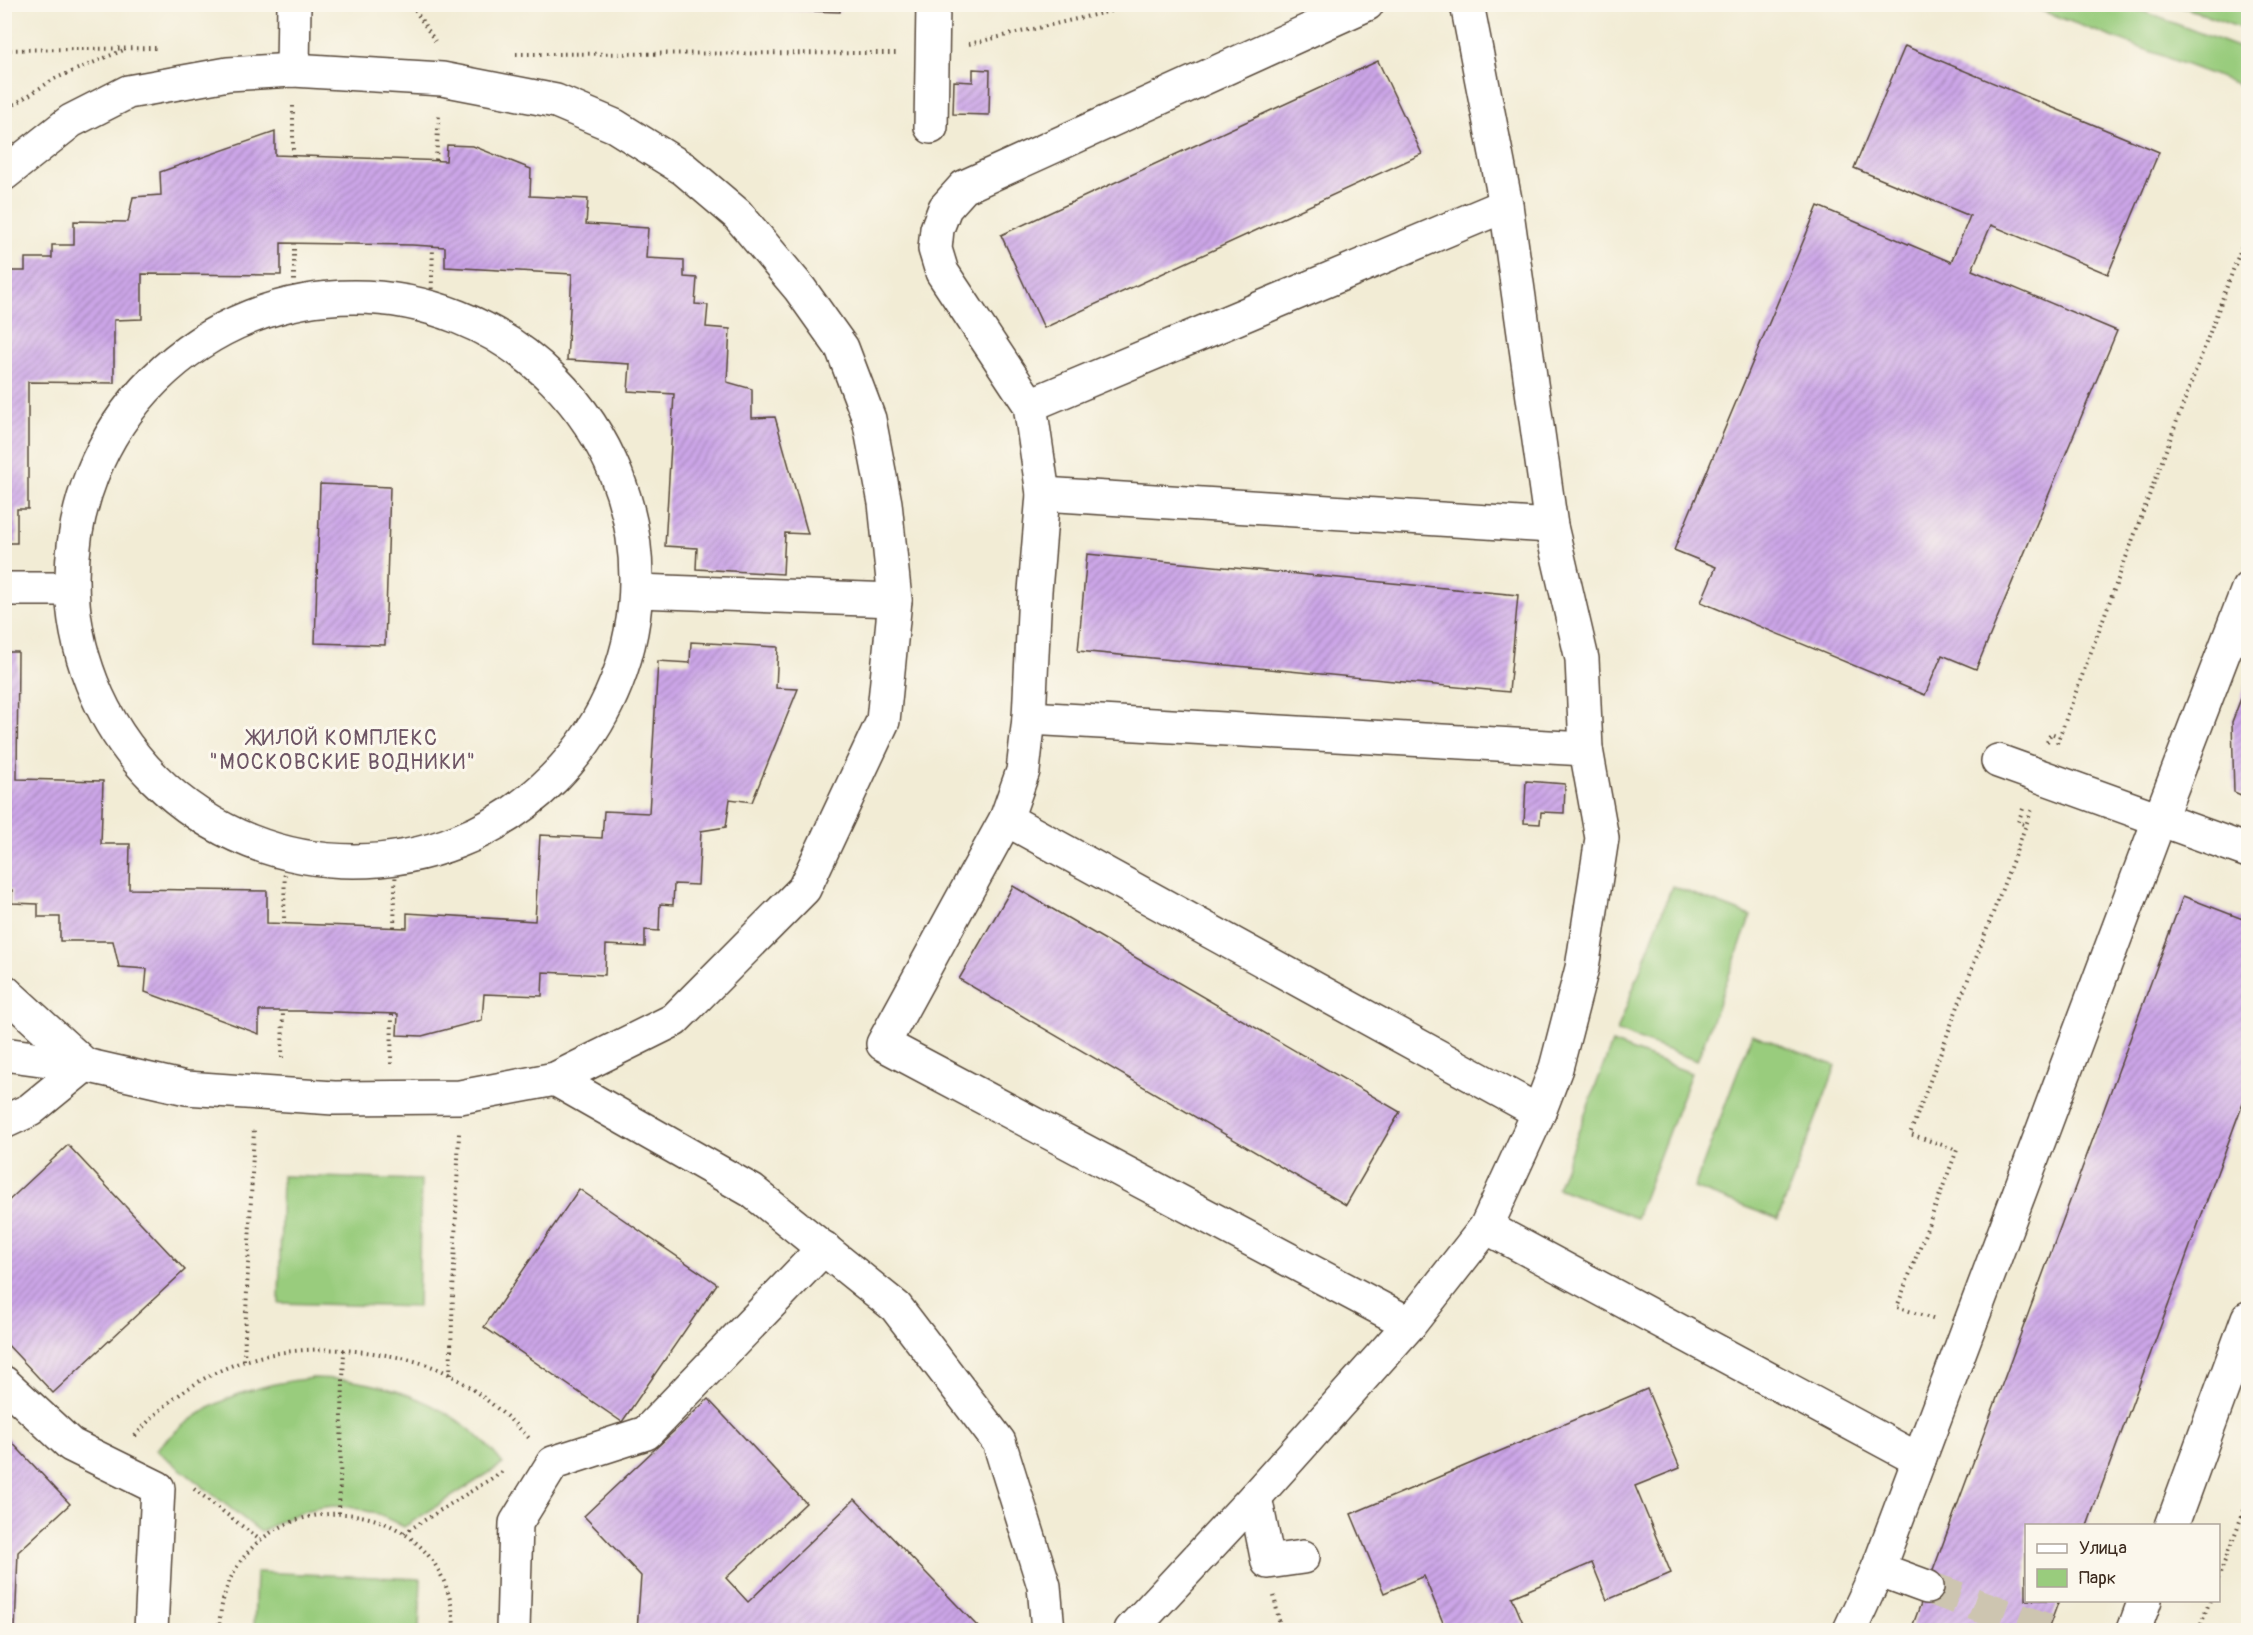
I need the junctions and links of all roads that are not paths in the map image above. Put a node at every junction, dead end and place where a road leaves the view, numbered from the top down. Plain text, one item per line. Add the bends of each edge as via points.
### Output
1 (294, 4) edge
2 (933, 4) edge
3 (1367, 4) edge
4 (1467, 4) edge
5 (293, 69) junction
6 (931, 127) dead end
7 (4, 174) edge
8 (1506, 205) junction
9 (1030, 405) junction
10 (1043, 494) junction
11 (1551, 526) junction
12 (4, 589) edge
13 (69, 589) junction
14 (2248, 589) edge
15 (637, 591) junction
16 (895, 600) junction
17 (1029, 717) junction
18 (1586, 749) junction
19 (1998, 761) dead end
20 (2160, 818) junction
21 (1006, 819) junction
22 (2248, 851) edge
23 (4, 991) edge
24 (4, 1054) edge
25 (85, 1065) junction
26 (555, 1079) junction
27 (1539, 1112) junction
28 (4, 1122) edge
29 (1486, 1227) junction
30 (824, 1248) junction
31 (2248, 1318) edge
32 (1410, 1324) junction
33 (4, 1383) edge
34 (1919, 1460) junction
35 (1255, 1497) junction
36 (2173, 1524) edge
37 (1304, 1557) dead end
38 (1878, 1569) junction
39 (1927, 1587) tunnel mouth
40 (2144, 1602) edge
41 (151, 1630) edge
42 (513, 1630) edge
43 (1048, 1630) edge
44 (1131, 1630) edge
45 (1850, 1630) edge
46 (2134, 1630) edge

1 - 5 street
2 - 6 street
3 - 9 street via 964,187 945,208 935,249 942,272
4 - 8 street
5 - 7 street via 228,74 128,92 71,121
5 - 16 street via 442,79 556,100 615,126 684,170 737,214 800,289 842,348 869,419 885,503
8 - 9 street
8 - 11 street
9 - 10 street
10 - 11 street
10 - 17 street
11 - 18 street via 1582,659
12 - 13 street
13 - 15 street via 87,678 133,758 201,819 285,854 376,862 465,840 542,791 591,734 624,666
13 - 15 street via 81,499 121,416 184,351 266,309 356,296 431,307 500,337 559,384 603,446 630,516
14 - 20 street
15 - 16 street
16 - 26 street via 883,721 804,889 674,1020
17 - 18 street
17 - 21 street via 1023,771
18 - 27 street via 1602,838 1582,968 1556,1068
19 - 20 street
20 - 22 street
20 - 34 street
21 - 27 street
21 - 32 street via 883,1044
23 - 25 street
24 - 25 street
25 - 26 street via 186,1088 334,1098 460,1096
25 - 28 street via 30,1110
26 - 30 street via 752,1191
27 - 29 street
29 - 32 street
29 - 34 street
30 - 42 street via 646,1433 553,1463 516,1523
30 - 43 street via 896,1307 999,1442 1044,1586
31 - 36 street
32 - 35 street
33 - 41 street via 71,1445 158,1488
34 - 38 street
35 - 37 street via 1268,1562
35 - 44 street
38 - 39 street
38 - 45 street
40 - 46 street

